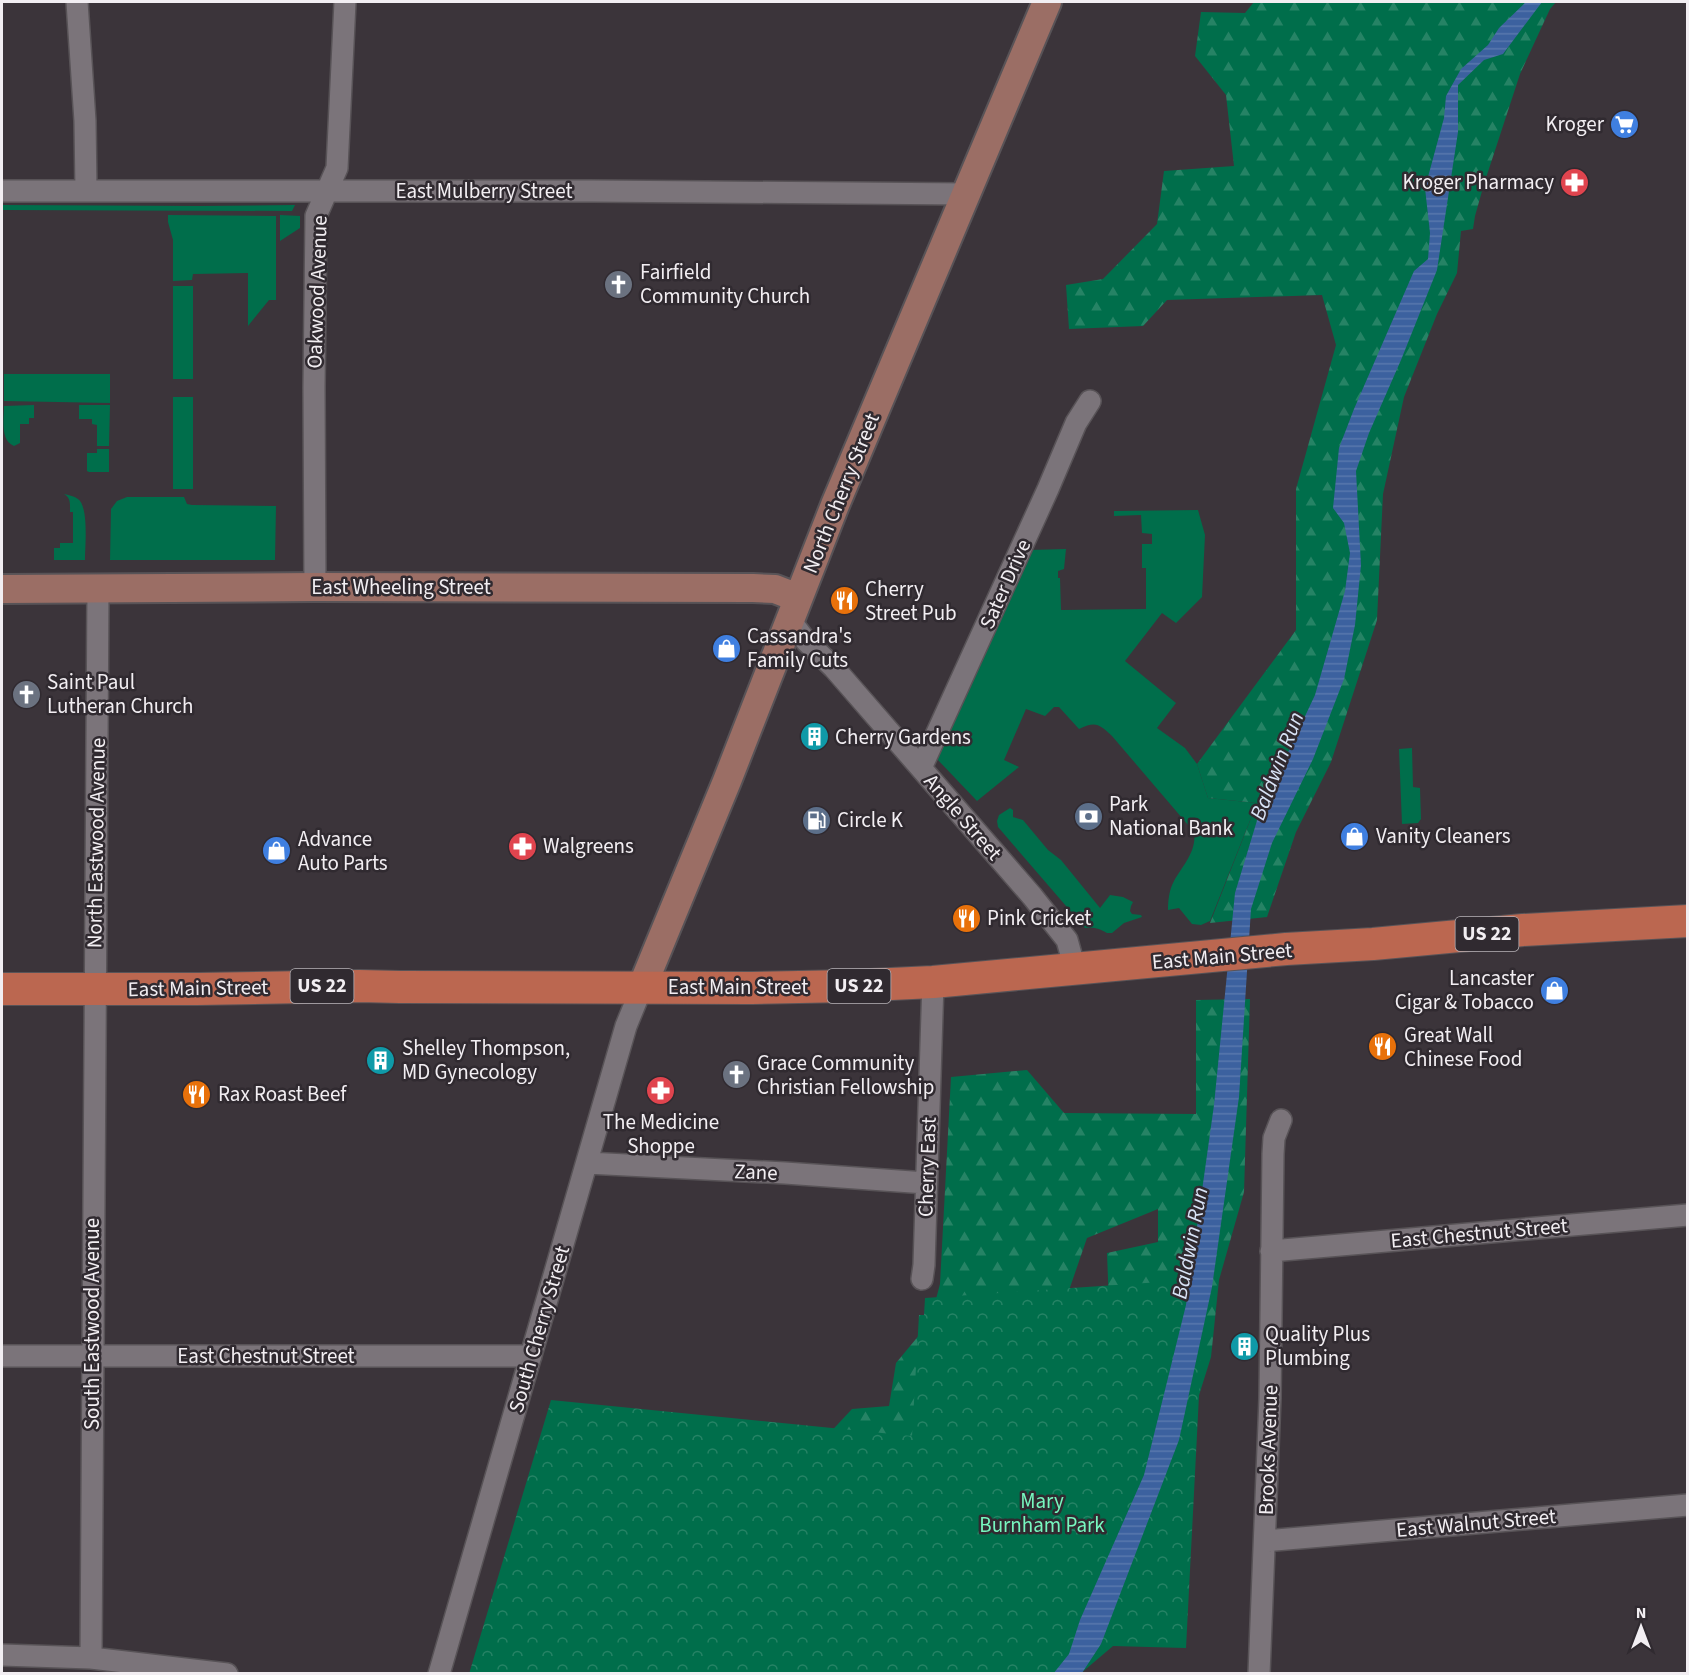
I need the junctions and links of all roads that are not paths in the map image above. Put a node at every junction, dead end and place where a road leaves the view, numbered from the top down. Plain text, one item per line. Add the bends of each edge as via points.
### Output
1 (77, 2) edge
2 (345, 2) edge
3 (1047, 2) edge
4 (86, 190) junction
5 (2, 191) edge
6 (326, 191) junction
7 (967, 194) junction
8 (1090, 401) dead end
9 (315, 587) junction
10 (2, 589) edge
11 (98, 589) junction
12 (794, 609) junction
13 (921, 768) junction
14 (1688, 921) edge
15 (1075, 969) junction
16 (933, 982) junction
17 (642, 987) junction
18 (2, 989) edge
19 (95, 989) junction
20 (1281, 1120) dead end
21 (586, 1163) junction
22 (926, 1183) junction
23 (1688, 1215) edge
24 (1271, 1251) junction
25 (922, 1279) dead end
26 (2, 1356) edge
27 (531, 1356) junction
28 (92, 1357) junction
29 (1688, 1505) edge
30 (1265, 1541) junction
31 (2, 1655) edge
32 (91, 1658) junction
33 (227, 1674) edge
34 (439, 1674) edge
35 (1260, 1674) edge

1 - 4 street
2 - 6 street, Oakwood Avenue via 337,168
3 - 7 main road, North Cherry Street
4 - 5 street, East Mulberry Street
4 - 6 street, East Mulberry Street
6 - 7 street, East Mulberry Street
6 - 9 street, Oakwood Avenue via 316,216
7 - 12 main road, North Cherry Street
8 - 13 street, Sater Drive via 1076,423
9 - 11 main road, East Wheeling Street
9 - 12 main road, East Wheeling Street via 753,588 779,590
10 - 11 main road, East Wheeling Street
11 - 19 street, North Eastwood Avenue
12 - 13 street, Angle Street via 806,641
12 - 17 main road, North Cherry Street
13 - 15 street, Angle Street via 1066,940
14 - 15 main road, East Main Street / US 22 via 1523,930
15 - 16 main road, East Main Street / US 22
16 - 17 main road, East Main Street / US 22
16 - 22 street, Cherry East
17 - 19 main road, East Main Street / US 22
17 - 21 street, South Cherry Street via 626,1026
18 - 19 main road, East Main Street / US 22
19 - 28 street, South Eastwood Avenue
20 - 24 street, Brooks Avenue via 1274,1138
21 - 22 street, Zane
21 - 27 street, South Cherry Street
22 - 25 street, Cherry East
23 - 24 street, East Chestnut Street
24 - 30 street, Brooks Avenue
26 - 28 street, East Chestnut Street
27 - 28 street, East Chestnut Street
27 - 34 street, South Cherry Street
28 - 32 street, South Eastwood Avenue
29 - 30 street, East Walnut Street
30 - 35 street, Brooks Avenue
31 - 32 street
32 - 33 street

